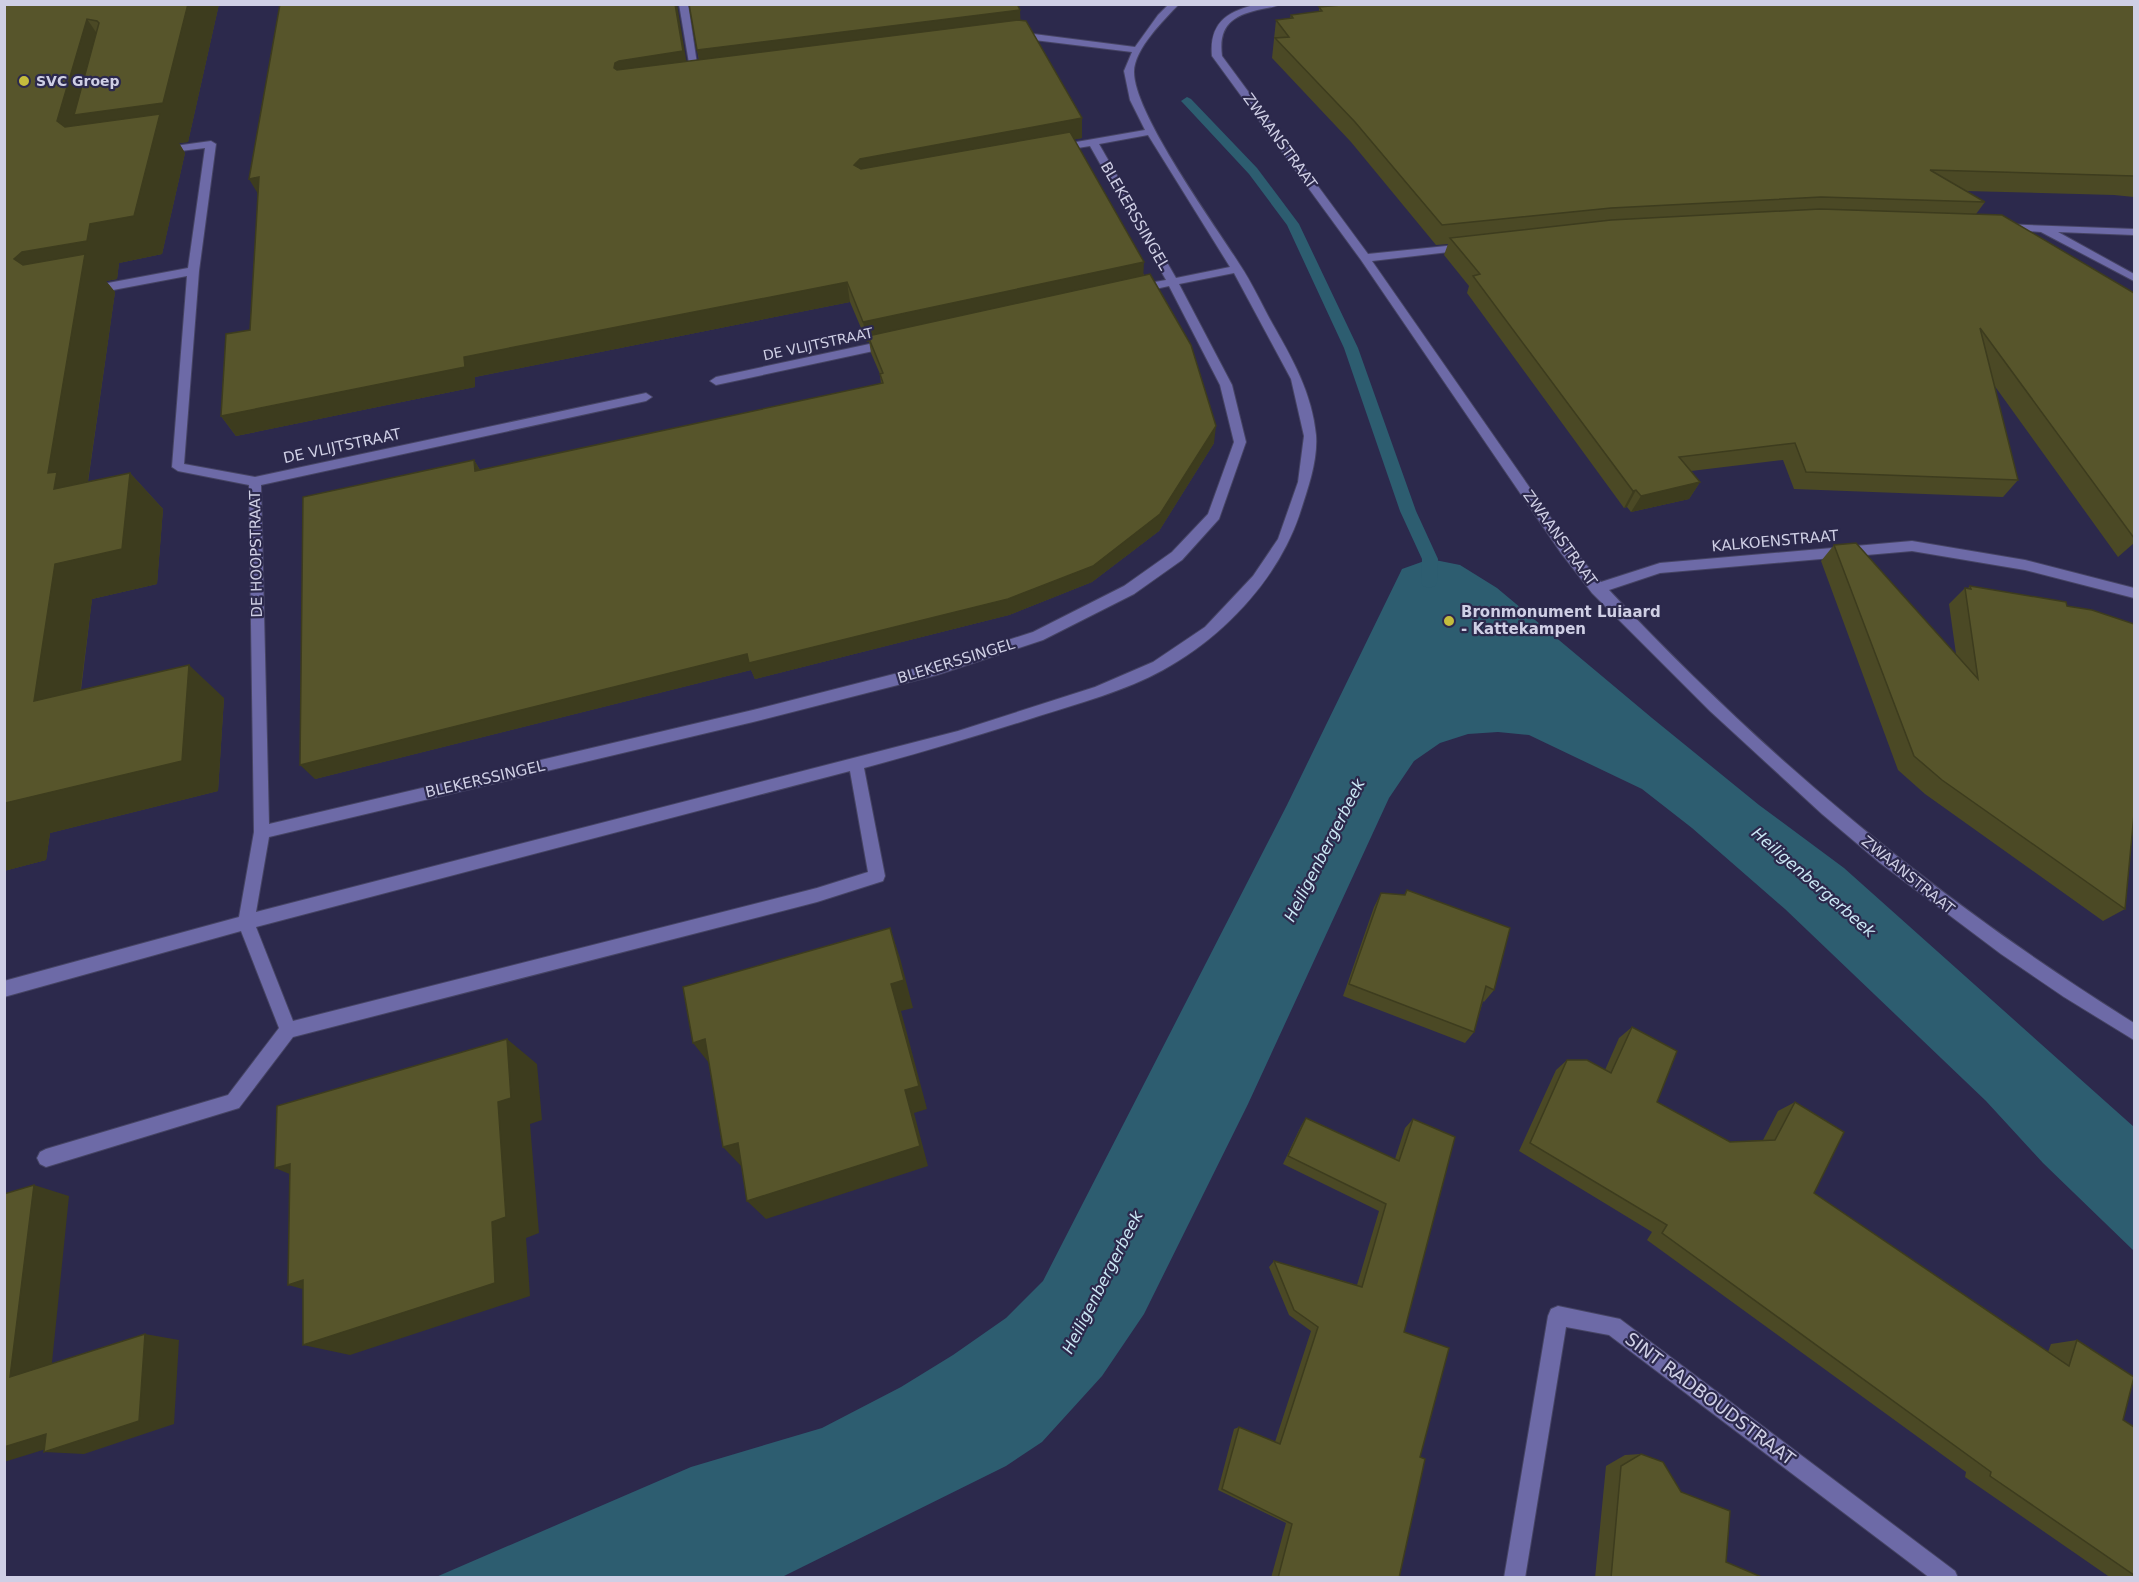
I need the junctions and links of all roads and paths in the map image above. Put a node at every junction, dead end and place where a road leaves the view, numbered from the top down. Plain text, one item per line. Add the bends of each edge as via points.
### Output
1 (683, 4) edge
2 (1175, 4) edge
3 (1276, 4) edge
4 (1007, 36) edge
5 (1137, 50) junction
6 (707, 73) edge
7 (696, 75) junction
8 (684, 76) edge
9 (1151, 132) junction
10 (1093, 142) junction
11 (1047, 150) edge
12 (152, 152) edge
13 (1995, 226) edge
14 (2041, 228) junction
15 (2134, 232) edge
16 (1472, 247) edge
17 (1365, 258) junction
18 (1237, 269) junction
19 (193, 271) junction
20 (2134, 278) edge
21 (1173, 281) junction
22 (1126, 292) edge
23 (78, 293) edge
24 (903, 340) edge
25 (716, 381) dead end
26 (646, 396) dead end
27 (255, 482) junction
28 (1597, 589) junction
29 (2134, 593) edge
30 (856, 764) junction
31 (262, 832) junction
32 (246, 922) junction
33 (4, 989) edge
34 (288, 1030) junction
35 (2134, 1032) edge
36 (46, 1158) dead end
37 (1514, 1578) edge
38 (1948, 1578) edge

1 - 7 street
2 - 5 street
3 - 17 street, ZWAANSTRAAT via 1223,22 1214,42 1216,56
4 - 5 street
5 - 9 street via 1129,71 1135,100
6 - 7 street
7 - 8 street
9 - 10 street
9 - 18 street
10 - 11 street
10 - 21 street, BLEKERSSINGEL
12 - 19 street, DE HOOPSTRAAT via 211,144
13 - 14 street
14 - 15 street
14 - 20 street
16 - 17 street
17 - 28 street, ZWAANSTRAAT via 1566,550
18 - 21 street
18 - 30 street via 1297,379 1310,436 1304,482 1284,540 1258,580 1210,631 1158,666 1099,691 969,734
19 - 23 street
19 - 27 street, DE HOOPSTRAAT via 178,467
21 - 22 street
21 - 31 street, BLEKERSSINGEL via 1226,385 1240,442 1214,516 1177,556 1129,590 1038,636 937,669
24 - 25 street, DE VLIJTSTRAAT
26 - 27 street, DE VLIJTSTRAAT
27 - 31 street, DE HOOPSTRAAT
28 - 29 street, KALKOENSTRAAT via 1660,567 1912,546 2025,565
28 - 35 street, ZWAANSTRAAT via 1710,704 1866,842 1997,944
30 - 32 street
30 - 34 street via 877,876 817,895
31 - 32 street, DE HOOPSTRAAT
32 - 33 street
32 - 34 street
34 - 36 street via 233,1102
37 - 38 street, SINT RADBOUDSTRAAT via 1558,1316 1613,1326

